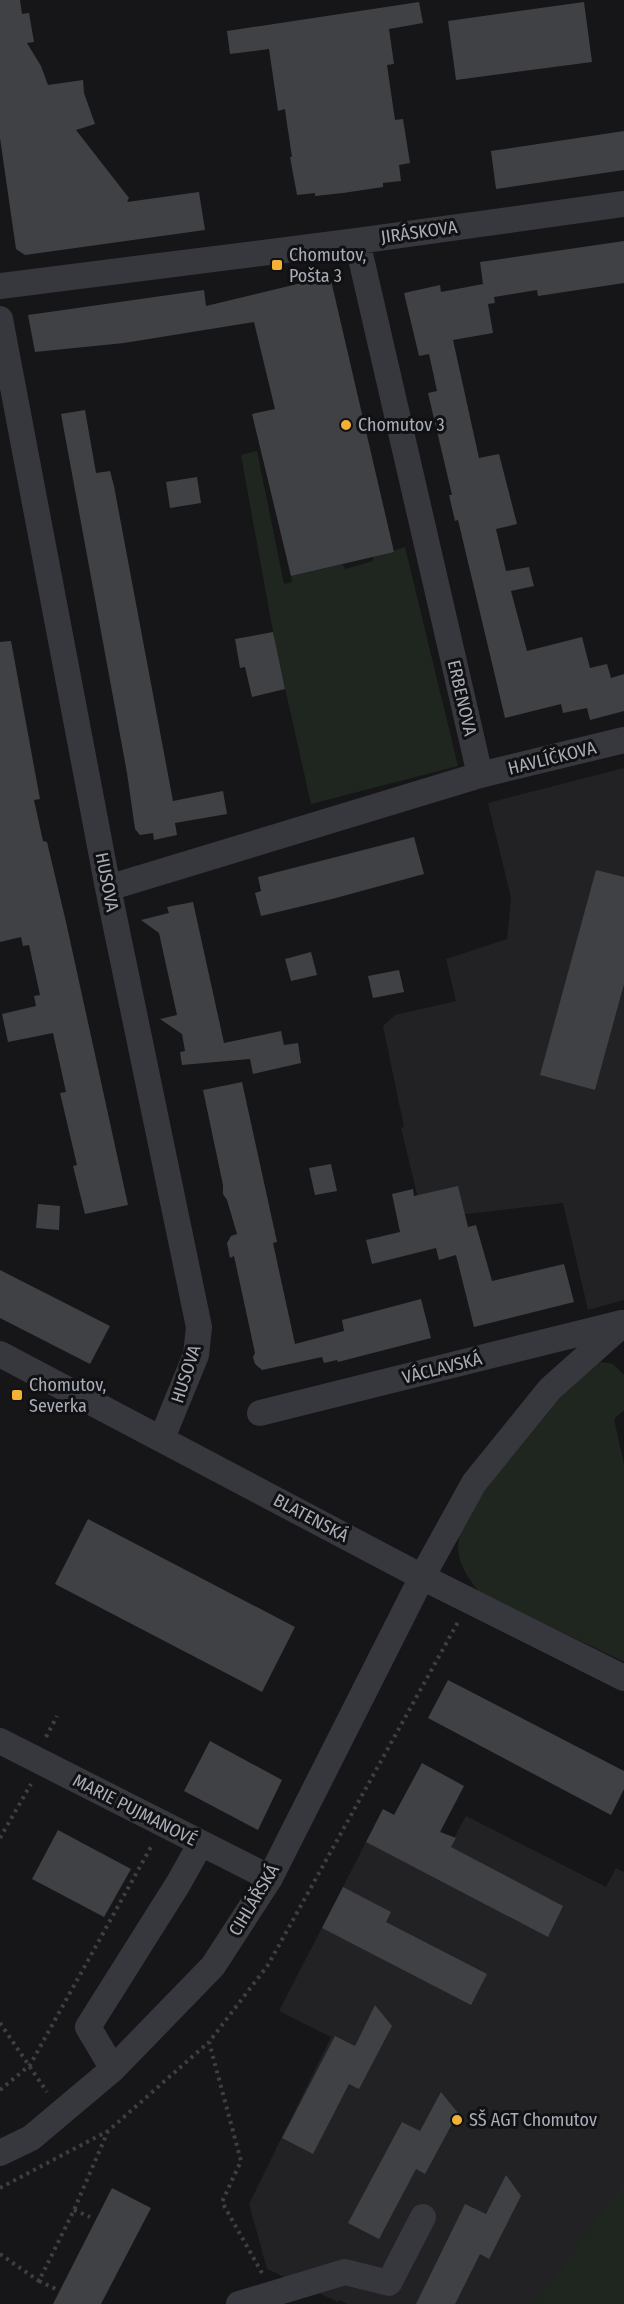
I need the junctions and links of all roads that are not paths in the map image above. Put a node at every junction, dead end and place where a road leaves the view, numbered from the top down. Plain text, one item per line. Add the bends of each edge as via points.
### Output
1 (624, 204) edge
2 (357, 241) junction
3 (0, 286) edge
4 (0, 319) edge
5 (624, 740) edge
6 (480, 775) junction
7 (108, 888) junction
8 (624, 1323) edge
9 (0, 1354) edge
10 (260, 1413) dead end
11 (162, 1438) junction
12 (422, 1578) junction
13 (624, 1678) edge
14 (0, 1741) edge
15 (201, 1843) junction
16 (270, 1878) junction
17 (113, 2069) junction
18 (0, 2153) edge
19 (423, 2217) dead end
20 (239, 2304) edge

1 - 2 street, JIRÁSKOVA
2 - 3 street, JIRÁSKOVA
2 - 6 street, ERBENOVA
4 - 7 street, HUSOVA
5 - 6 street, HAVLÍČKOVA
6 - 7 street
7 - 11 street, HUSOVA via 199,1327 196,1355
8 - 10 street, VÁCLAVSKÁ
8 - 12 street, VÁCLAVSKÁ via 550,1389 474,1483
9 - 11 street, BLATENSKÁ
11 - 12 street, BLATENSKÁ
12 - 13 street, BLATENSKÁ
12 - 16 street, CIHLÁŘSKÁ
14 - 15 street, MARIE PUJMANOVÉ
15 - 16 street, MARIE PUJMANOVÉ
15 - 17 street via 88,2027
16 - 17 street, CIHLÁŘSKÁ via 213,1966
17 - 18 street, CIHLÁŘSKÁ via 31,2138
19 - 20 street via 388,2283 345,2272

